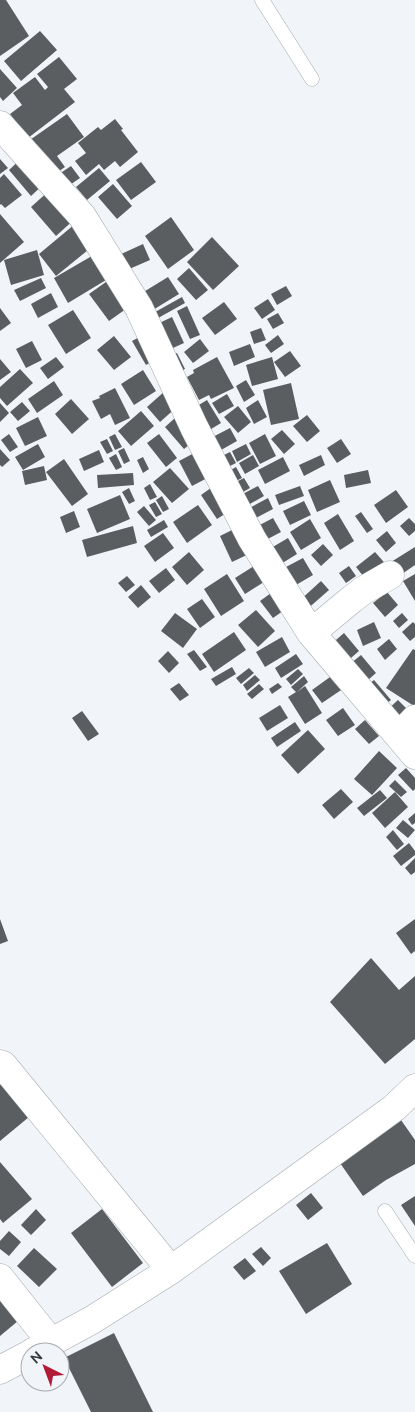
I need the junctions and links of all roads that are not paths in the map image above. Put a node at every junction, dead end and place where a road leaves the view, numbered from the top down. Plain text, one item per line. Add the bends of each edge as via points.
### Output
1 (262, 0) edge
2 (312, 79) dead end
3 (0, 125) edge
4 (390, 575) dead end
5 (311, 633) junction
6 (409, 736) edge
7 (0, 1064) edge
8 (415, 1088) edge
9 (385, 1211) dead end
10 (415, 1256) edge
11 (171, 1270) junction
12 (0, 1278) edge
13 (34, 1342) edge
14 (51, 1342) edge
15 (20, 1359) edge
16 (0, 1370) edge

1 - 2 lane
3 - 5 street via 82,216 139,308 194,428 252,539
4 - 5 street via 364,590
5 - 6 street
7 - 11 street
8 - 11 street via 394,1108
9 - 10 lane
11 - 14 street
12 - 13 street
15 - 16 street

